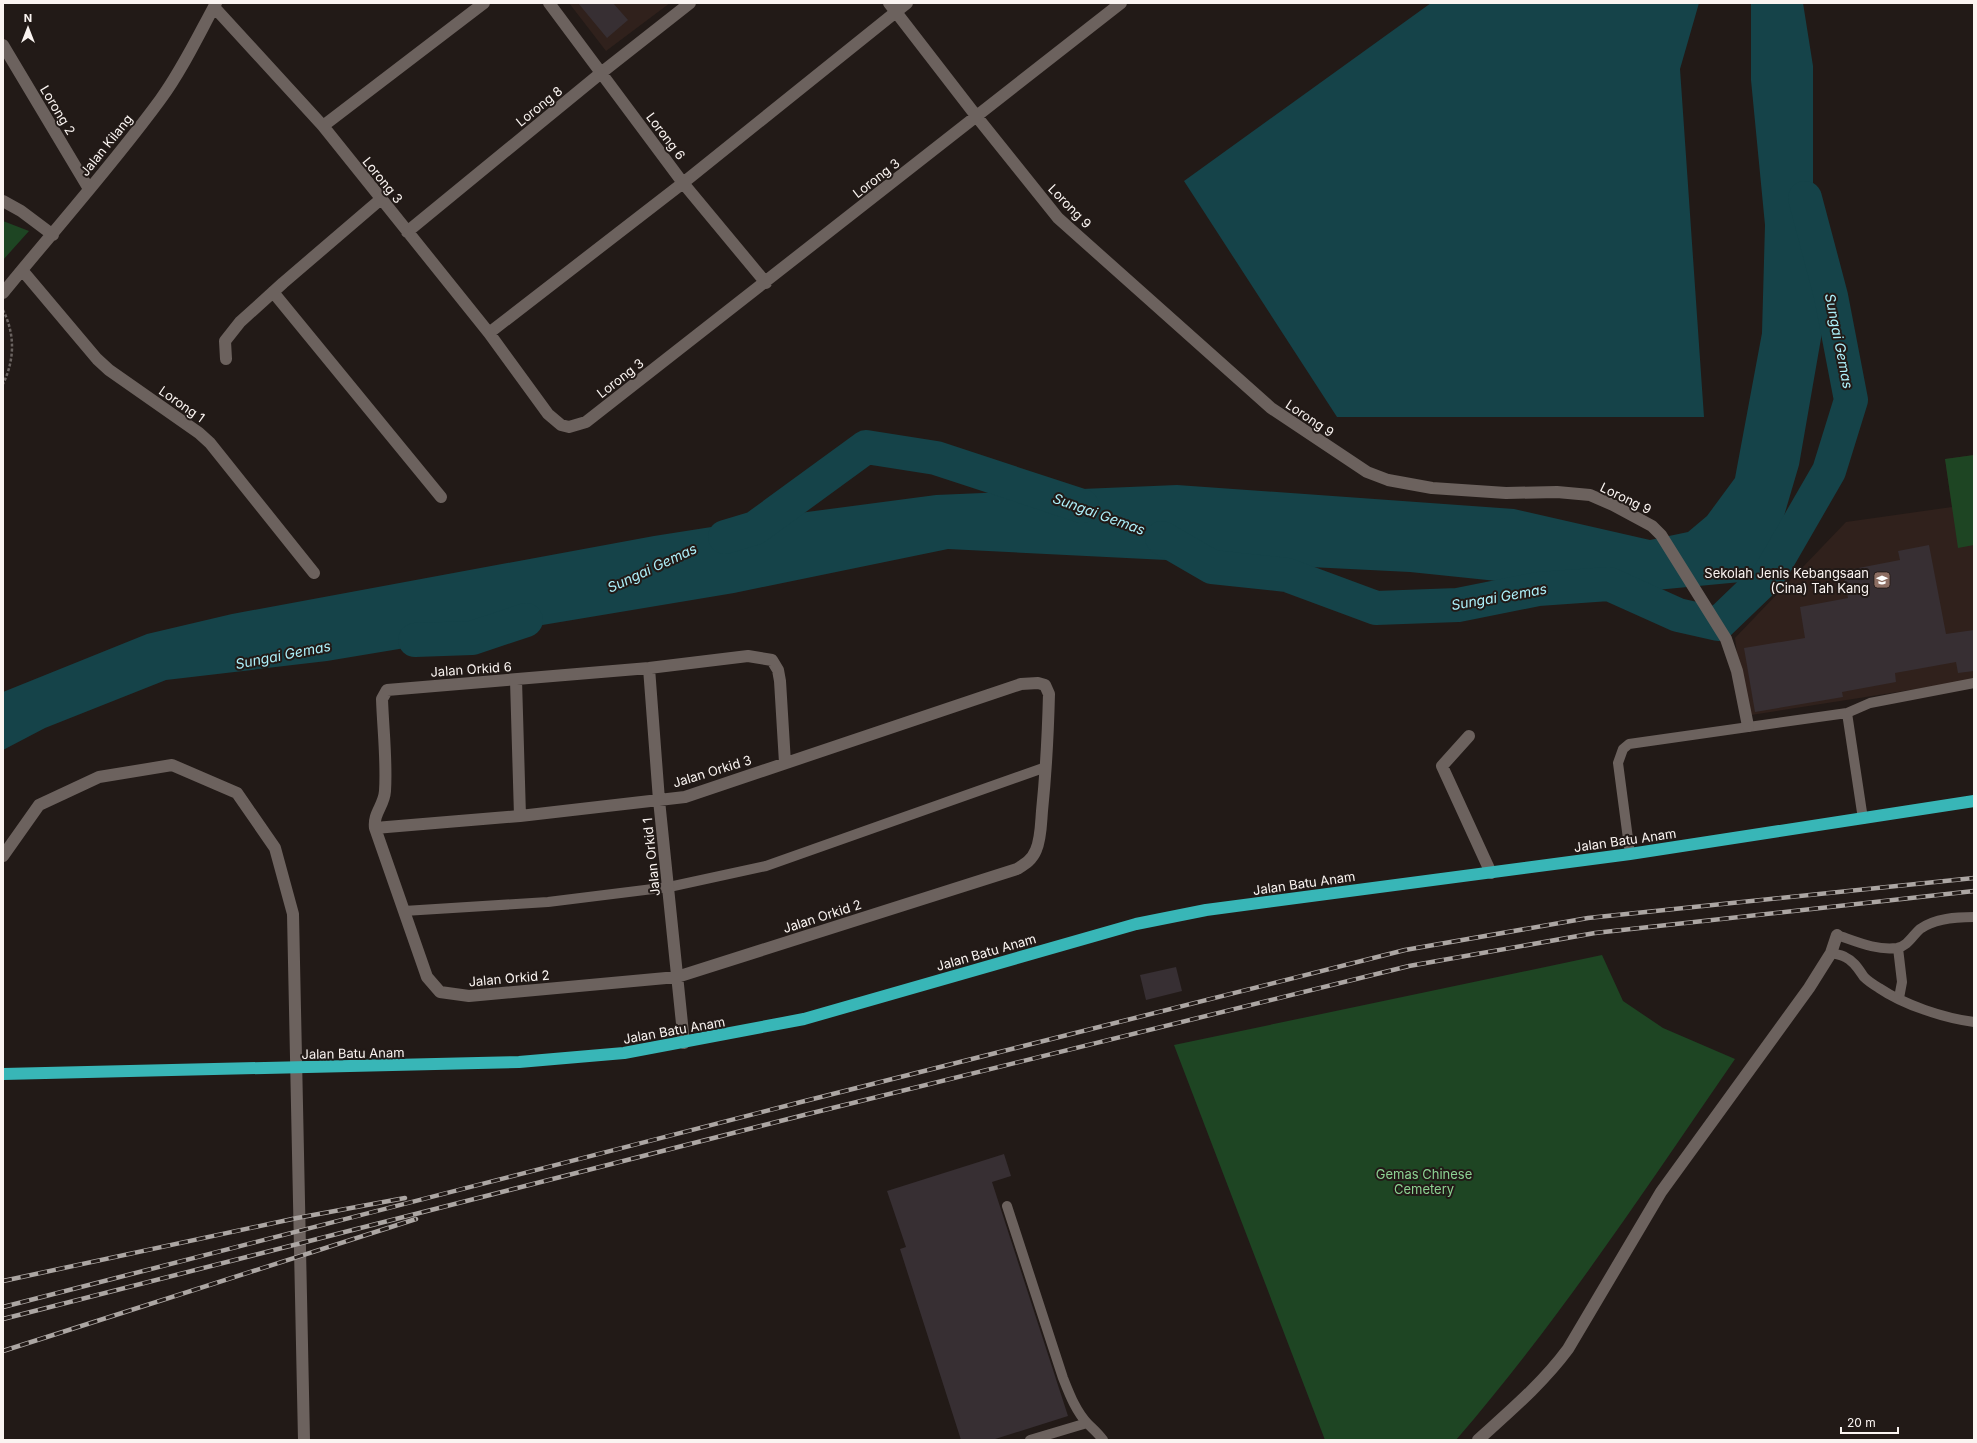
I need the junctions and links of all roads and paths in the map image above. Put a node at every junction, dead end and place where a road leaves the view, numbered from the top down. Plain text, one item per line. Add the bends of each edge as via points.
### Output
1 (484, 3) edge
2 (549, 3) edge
3 (690, 3) edge
4 (907, 3) edge
5 (1120, 3) edge
6 (215, 5) edge
7 (892, 7) edge
8 (3, 45) edge
9 (601, 73) junction
10 (976, 118) junction
11 (323, 126) junction
12 (684, 183) junction
13 (89, 189) junction
14 (381, 199) junction
15 (3, 201) edge
16 (407, 232) junction
17 (53, 235) junction
18 (22, 270) junction
19 (766, 282) junction
20 (273, 292) junction
21 (3, 293) edge
22 (3, 310) edge
23 (489, 333) junction
24 (226, 359) dead end
25 (3, 384) edge
26 (441, 497) dead end
27 (314, 573) dead end
28 (649, 668) junction
29 (516, 680) junction
30 (1974, 683) edge
31 (1045, 685) joint
32 (1847, 713) junction
33 (1748, 726) junction
34 (1468, 736) dead end
35 (785, 763) junction
36 (1046, 767) junction
37 (659, 800) junction
38 (1974, 801) edge
39 (520, 816) junction
40 (1863, 819) junction
41 (375, 828) junction
42 (1630, 854) junction
43 (3, 856) edge
44 (1491, 873) junction
45 (669, 887) junction
46 (404, 911) junction
47 (1974, 917) edge
48 (1837, 935) joint
49 (1898, 948) junction
50 (1831, 953) junction
51 (677, 977) junction
52 (440, 992) joint
53 (1899, 998) junction
54 (1974, 1022) edge
55 (684, 1043) junction
56 (3, 1074) edge
57 (1007, 1206) dead end
58 (1087, 1423) junction
59 (304, 1440) edge
60 (1030, 1440) edge
61 (1103, 1440) edge
62 (1478, 1440) edge

1 - 11 street
2 - 9 street, Lorong 6
3 - 9 street, Lorong 8
4 - 7 street
5 - 10 street, Lorong 3
6 - 11 street, Lorong 3
6 - 13 street, Jalan Kilang via 160,99
7 - 10 street, Lorong 9
7 - 12 street
8 - 13 street, Lorong 2
9 - 12 street, Lorong 6
9 - 16 street, Lorong 8
10 - 19 street, Lorong 3
10 - 33 street, Lorong 9 via 1058,218 1270,408 1367,472 1388,480 1432,488 1506,493 1557,492 1590,496 1652,526 1660,534 1726,639 1737,671
11 - 14 street, Lorong 3
12 - 19 street, Lorong 6
12 - 23 street
13 - 17 street, Jalan Kilang
14 - 16 street, Lorong 3
14 - 20 street
15 - 17 street
16 - 23 street, Lorong 3
17 - 18 street, Jalan Kilang
18 - 21 street, Jalan Kilang
18 - 27 street, Lorong 1 via 97,359 210,443
19 - 23 street, Lorong 3 via 578,426 561,425 550,417
20 - 24 street via 225,341
20 - 26 street
22 - 25 path via 10,326 13,351
28 - 29 street, Jalan Orkid 6
28 - 35 street, Jalan Orkid 6 via 748,656 772,660 778,670 780,681
28 - 37 street, Jalan Orkid 1
29 - 39 street
29 - 41 street, Jalan Orkid 6 via 391,689 385,692 382,699 385,791 382,806 376,811
30 - 32 lane via 1870,703
31 - 35 street, Jalan Orkid 3 via 1020,684
31 - 36 street, Jalan Orkid 2 via 1049,694
32 - 33 lane
32 - 40 lane
33 - 42 lane via 1636,742 1623,749 1618,763
34 - 44 street via 1442,766
35 - 37 street, Jalan Orkid 3 via 685,797
36 - 45 lane via 766,866
36 - 51 street, Jalan Orkid 2 via 1037,850 1027,863 1017,869
37 - 39 street, Jalan Orkid 3
37 - 45 street, Jalan Orkid 1
38 - 40 highway, Jalan Batu Anam
39 - 41 street, Jalan Orkid 3
40 - 42 highway, Jalan Batu Anam
41 - 46 street, Jalan Orkid 6
42 - 44 highway, Jalan Batu Anam
43 - 59 street via 39,804 99,777 172,765 237,793 275,848 294,914
44 - 55 highway, Jalan Batu Anam via 1206,910 1136,924 804,1019
45 - 46 lane via 548,902
45 - 51 street, Jalan Orkid 1
46 - 52 street, Jalan Orkid 6 via 428,976
47 - 49 lane via 1942,920 1928,925
48 - 49 lane via 1886,949
48 - 50 street
49 - 53 lane via 1902,982
50 - 53 lane via 1846,957 1880,989
50 - 62 street via 1809,988 1661,1192 1568,1350 1526,1397
51 - 52 street, Jalan Orkid 2 via 469,996
51 - 55 street, Jalan Orkid 1
53 - 54 lane via 1915,1006
55 - 56 highway, Jalan Batu Anam via 624,1053 519,1062
57 - 58 lane via 1063,1378
58 - 60 lane
58 - 61 lane

